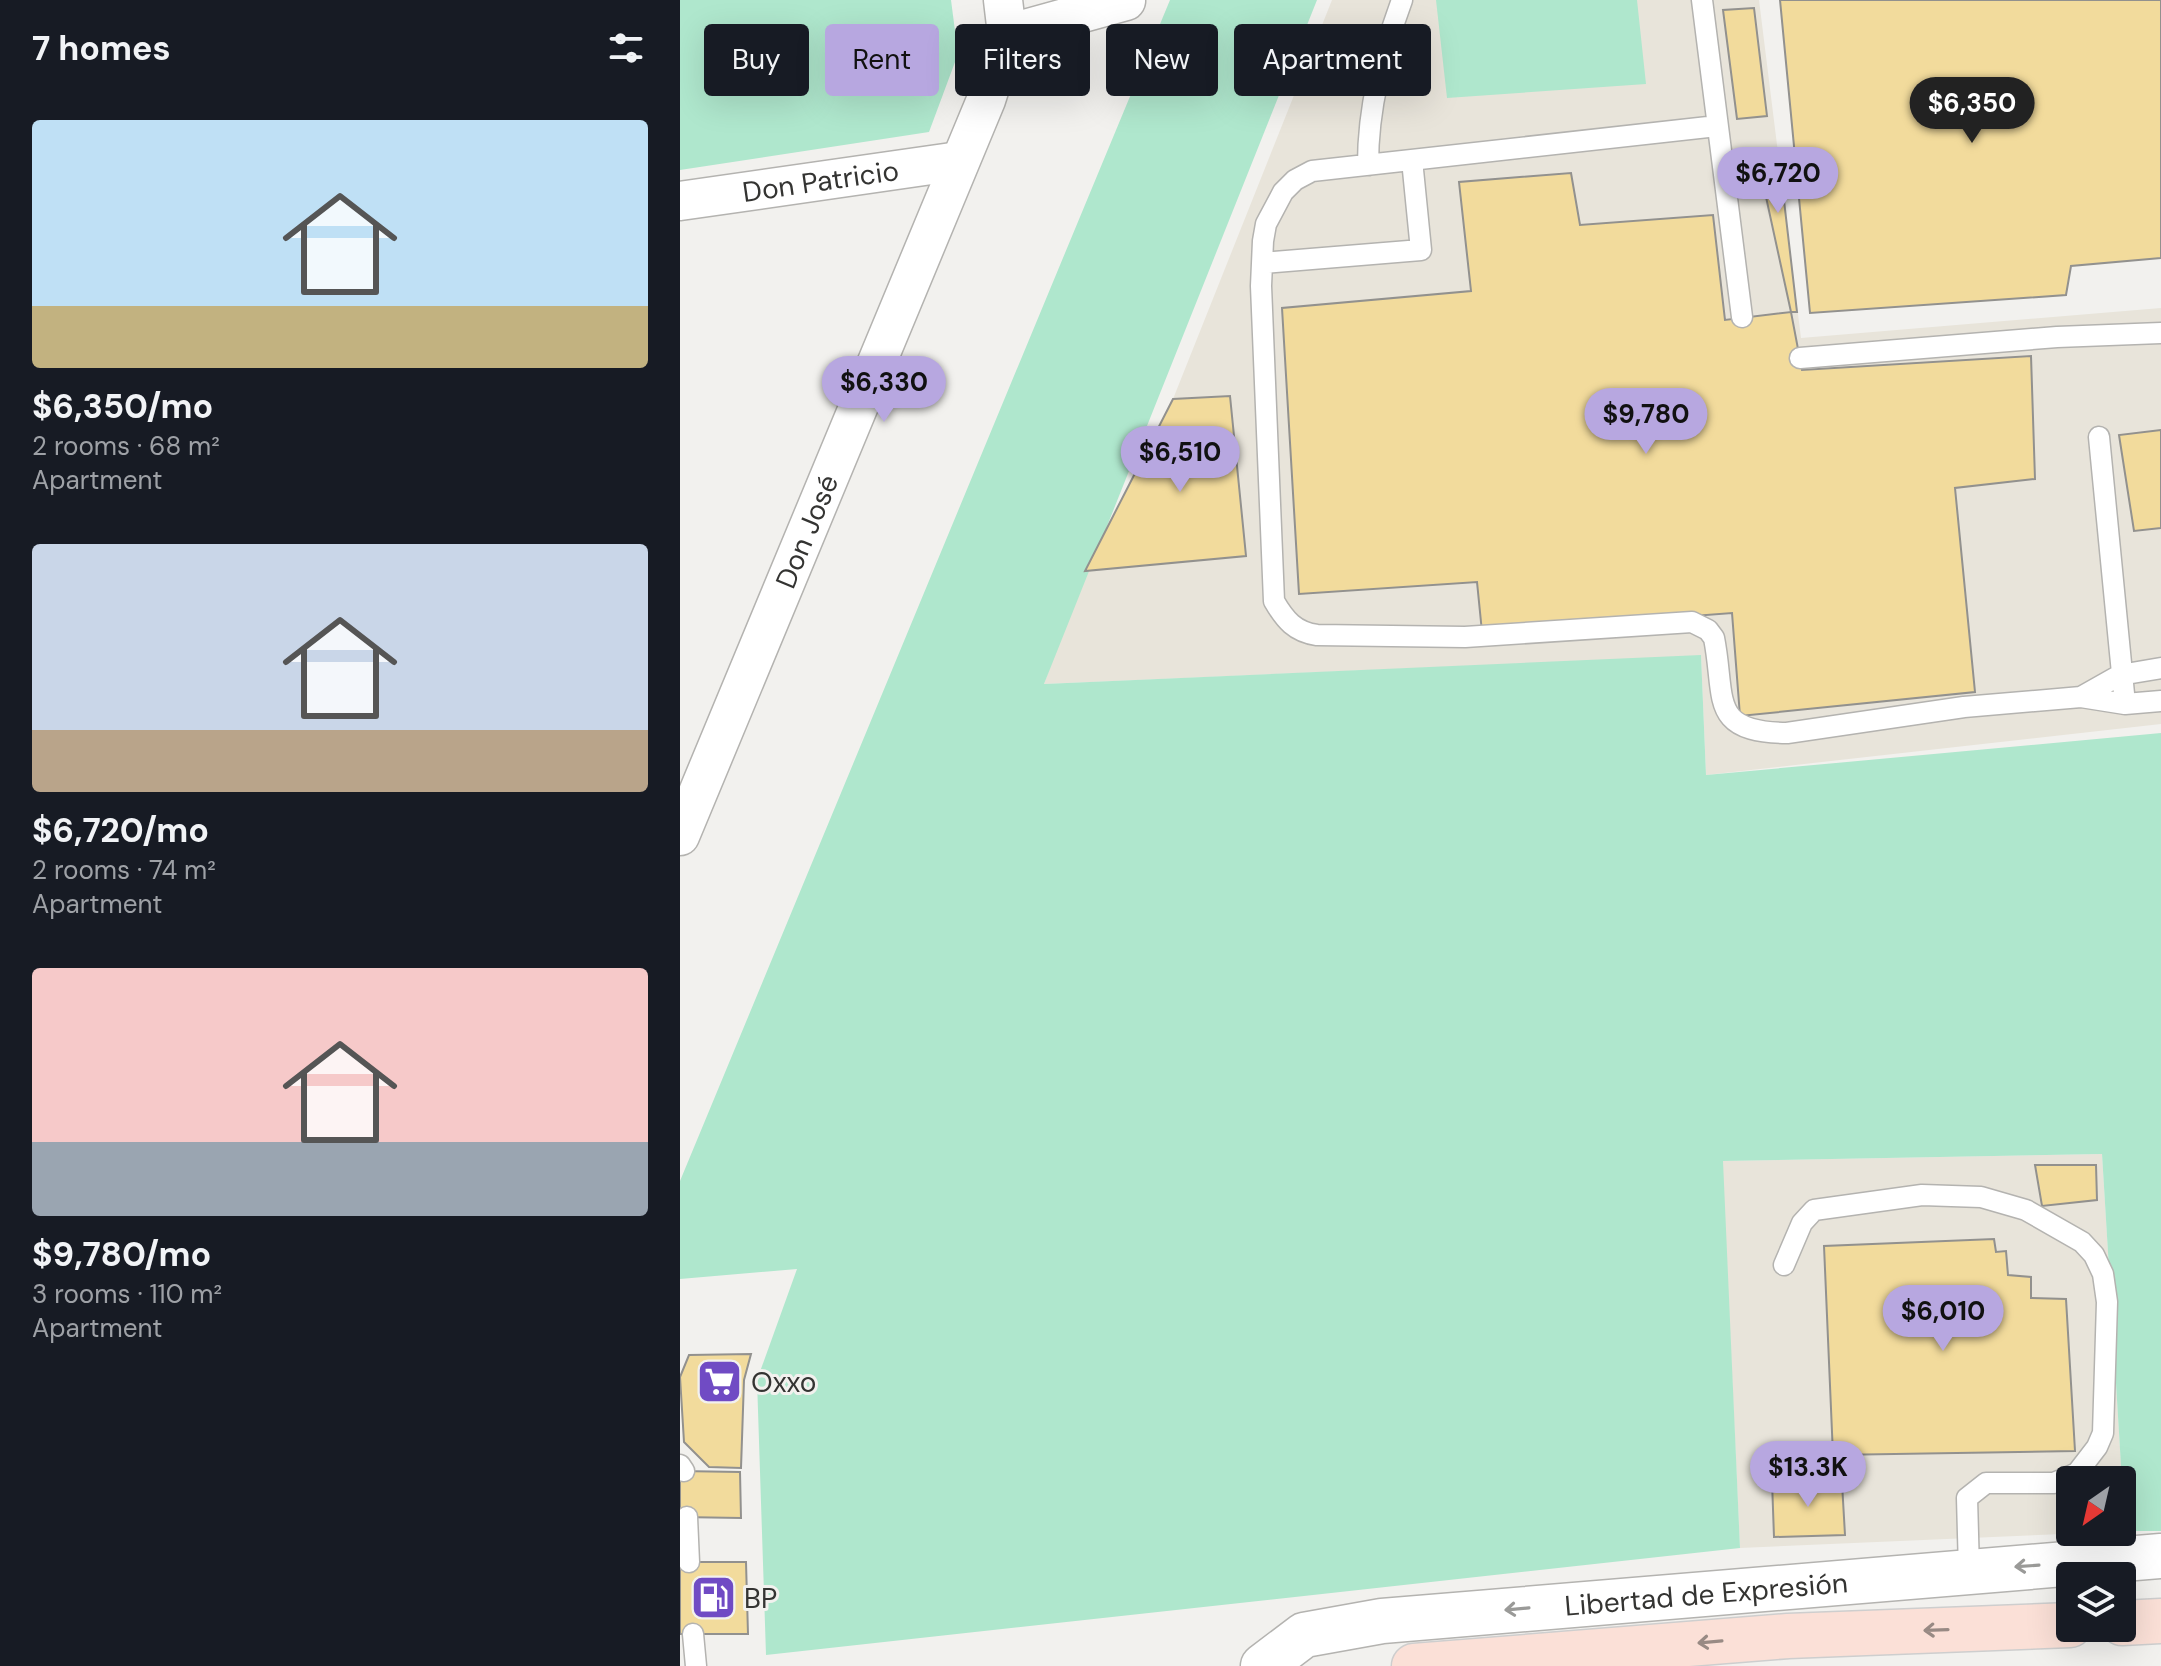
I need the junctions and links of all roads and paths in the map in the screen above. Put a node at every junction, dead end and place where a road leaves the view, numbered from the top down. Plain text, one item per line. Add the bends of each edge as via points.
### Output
1 (1402, 0) edge
2 (1702, 0) edge
3 (1126, 1) edge
4 (1005, 17) edge
5 (1717, 126) junction
6 (1412, 160) junction
7 (959, 161) junction
8 (1368, 165) junction
9 (680, 201) edge
10 (1262, 263) junction
11 (1742, 317) dead end
12 (2161, 333) edge
13 (1800, 358) dead end
14 (2099, 437) dead end
15 (2161, 668) edge
16 (2120, 675) junction
17 (2081, 697) junction
18 (2161, 701) edge
19 (2125, 704) junction
20 (680, 836) edge
21 (1784, 1265) dead end
22 (687, 1517) dead end
23 (2161, 1556) edge
24 (689, 1562) dead end
25 (1969, 1570) junction
26 (2161, 1621) edge
27 (2136, 1622) edge
28 (2056, 1626) edge
29 (693, 1634) dead end
30 (696, 1666) edge
31 (1263, 1666) edge
32 (1414, 1666) edge

1 - 8 lane via 1368,120
2 - 5 lane
3 - 4 street
4 - 7 street, Don José via 986,100
5 - 6 lane
5 - 11 lane
6 - 8 lane
6 - 10 lane via 1421,250
7 - 9 street, Don Patricio
7 - 20 street, Don José
8 - 10 lane via 1312,171 1295,180 1266,224
10 - 17 lane via 1274,601 1302,633 1465,637 1692,622 1714,638 1726,716 1765,733
12 - 13 lane
14 - 16 lane
15 - 16 lane
16 - 17 lane
16 - 19 lane
17 - 19 lane
18 - 19 lane
21 - 25 lane via 1802,1223 1814,1210 1922,1195 2011,1203 2064,1231 2094,1255 2107,1302 2103,1433 2089,1459 2066,1478 1976,1487 1967,1498
22 - 24 lane
23 -> 25 street, Libertad de Expresión
25 -> 31 street, Libertad de Expresión via 1368,1623 1304,1635
26 - 27 main road
28 -> 32 main road via 1788,1636
29 - 30 lane

